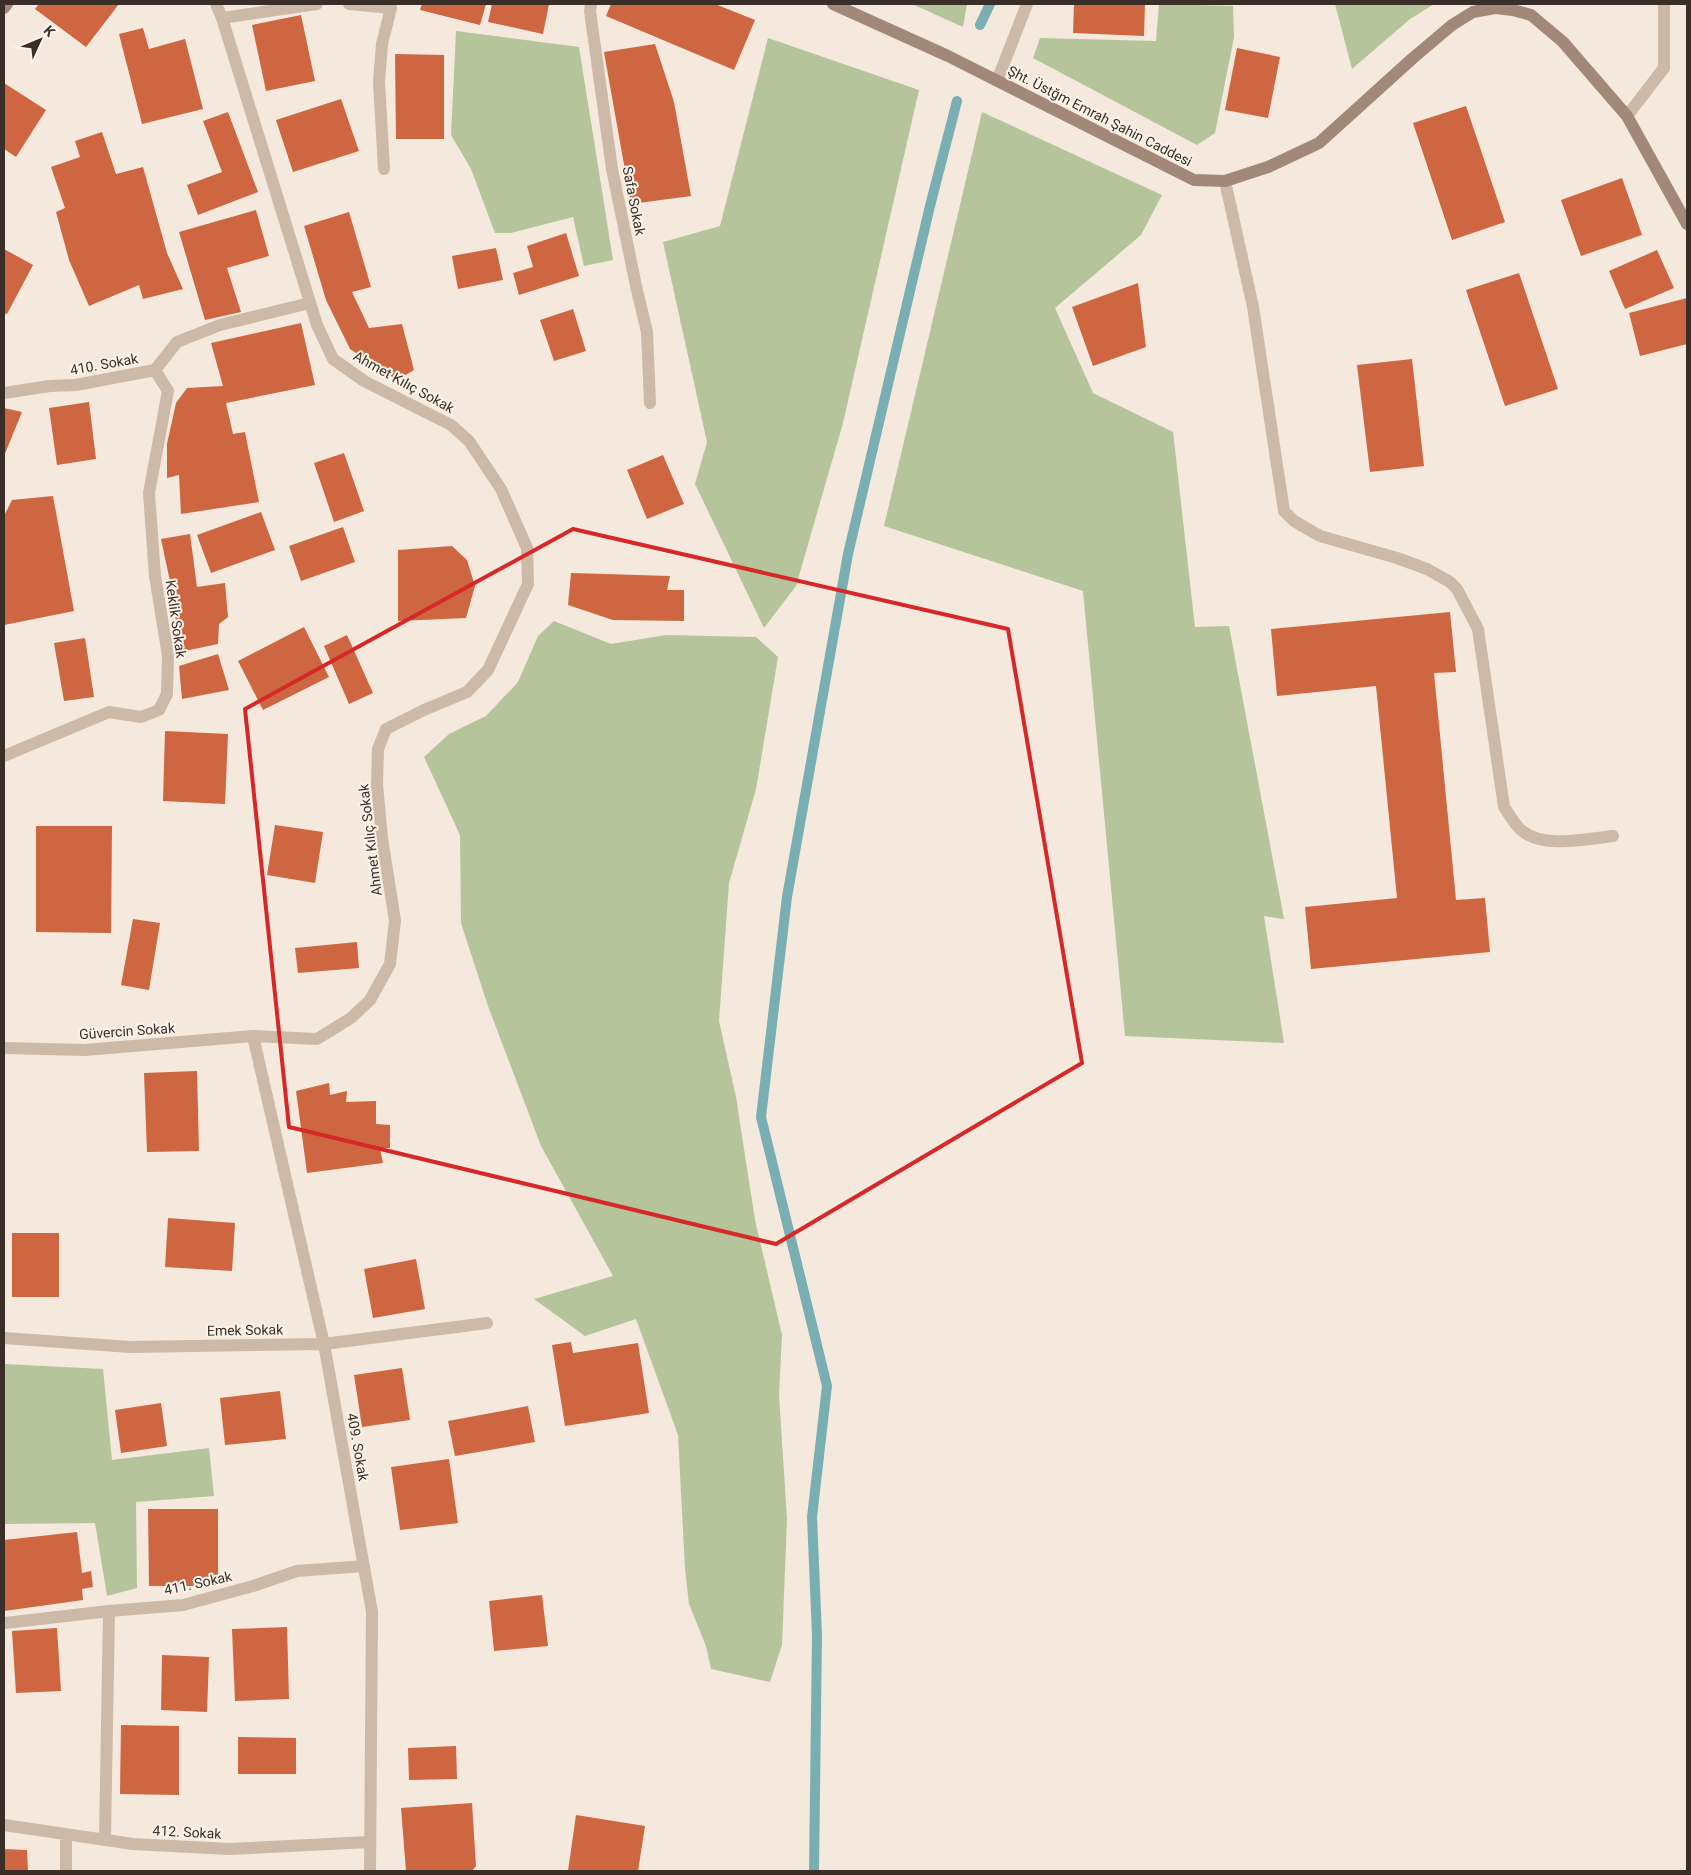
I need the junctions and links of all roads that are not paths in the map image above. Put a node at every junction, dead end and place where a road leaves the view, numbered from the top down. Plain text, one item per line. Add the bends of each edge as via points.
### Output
1 (8, 4) edge
2 (216, 4) edge
3 (317, 4) edge
4 (349, 4) edge
5 (591, 4) edge
6 (833, 4) edge
7 (1027, 4) edge
8 (1664, 4) edge
9 (391, 6) edge
10 (1512, 7) edge
11 (4, 8) edge
12 (222, 18) junction
13 (997, 81) junction
14 (1627, 116) junction
15 (384, 169) dead end
16 (1225, 181) junction
17 (1687, 224) edge
18 (310, 303) junction
19 (155, 370) junction
20 (4, 392) edge
21 (650, 404) dead end
22 (4, 756) edge
23 (1613, 836) dead end
24 (253, 1036) junction
25 (4, 1048) edge
26 (487, 1323) dead end
27 (4, 1338) edge
28 (324, 1344) junction
29 (364, 1566) junction
30 (109, 1611) junction
31 (5, 1623) dead end
32 (4, 1826) edge
33 (66, 1834) junction
34 (105, 1840) junction
35 (369, 1842) junction
36 (66, 1871) edge
37 (370, 1871) edge

1 - 11 street
2 - 12 street, Ahmet Kılıç Sokak
3 - 12 street
4 - 9 street
5 - 21 street, Safa Sokak via 612,169 648,332
6 - 13 street, Şht. Üstğm Emrah Şahin Caddesi
7 - 13 street
8 - 14 street via 1664,68
9 - 15 street via 378,82
10 - 14 street, Şht. Üstğm Emrah Şahin Caddesi via 1530,15 1563,42
10 - 16 street, Şht. Üstğm Emrah Şahin Caddesi via 1473,12 1452,25 1319,143 1268,167
12 - 18 street, Ahmet Kılıç Sokak
13 - 16 street, Şht. Üstğm Emrah Şahin Caddesi via 1194,180
14 - 17 street, Şht. Üstğm Emrah Şahin Caddesi
16 - 23 street via 1253,307 1284,511 1294,521 1320,536 1397,558 1450,582 1478,629 1504,807 1521,830 1543,841
18 - 19 street, 410. Sokak via 220,325 177,342
18 - 24 street, Ahmet Kılıç Sokak via 333,359 364,381 451,425 469,441 501,489 526,548 528,584 488,670 467,692 386,729 378,749 377,785 382,838 395,921 390,964 370,1000 350,1018 317,1039
19 - 20 street, 410. Sokak via 76,386
19 - 22 street, Keklik Sokak via 168,391 149,493 155,576 168,656 168,694 159,710 141,717 109,712
24 - 25 street, Güvercin Sokak via 85,1050
24 - 28 street, 409. Sokak
26 - 28 street, Emek Sokak
27 - 28 street, Emek Sokak via 130,1347
28 - 29 street, 409. Sokak
29 - 30 street, 411. Sokak via 297,1571 183,1604
29 - 35 street, 409. Sokak via 372,1612
30 - 31 street, 411. Sokak
30 - 34 street
32 - 33 street, 412. Sokak
33 - 34 street, 412. Sokak
33 - 36 street
34 - 35 street, 412. Sokak via 229,1849
35 - 37 street, 409. Sokak

